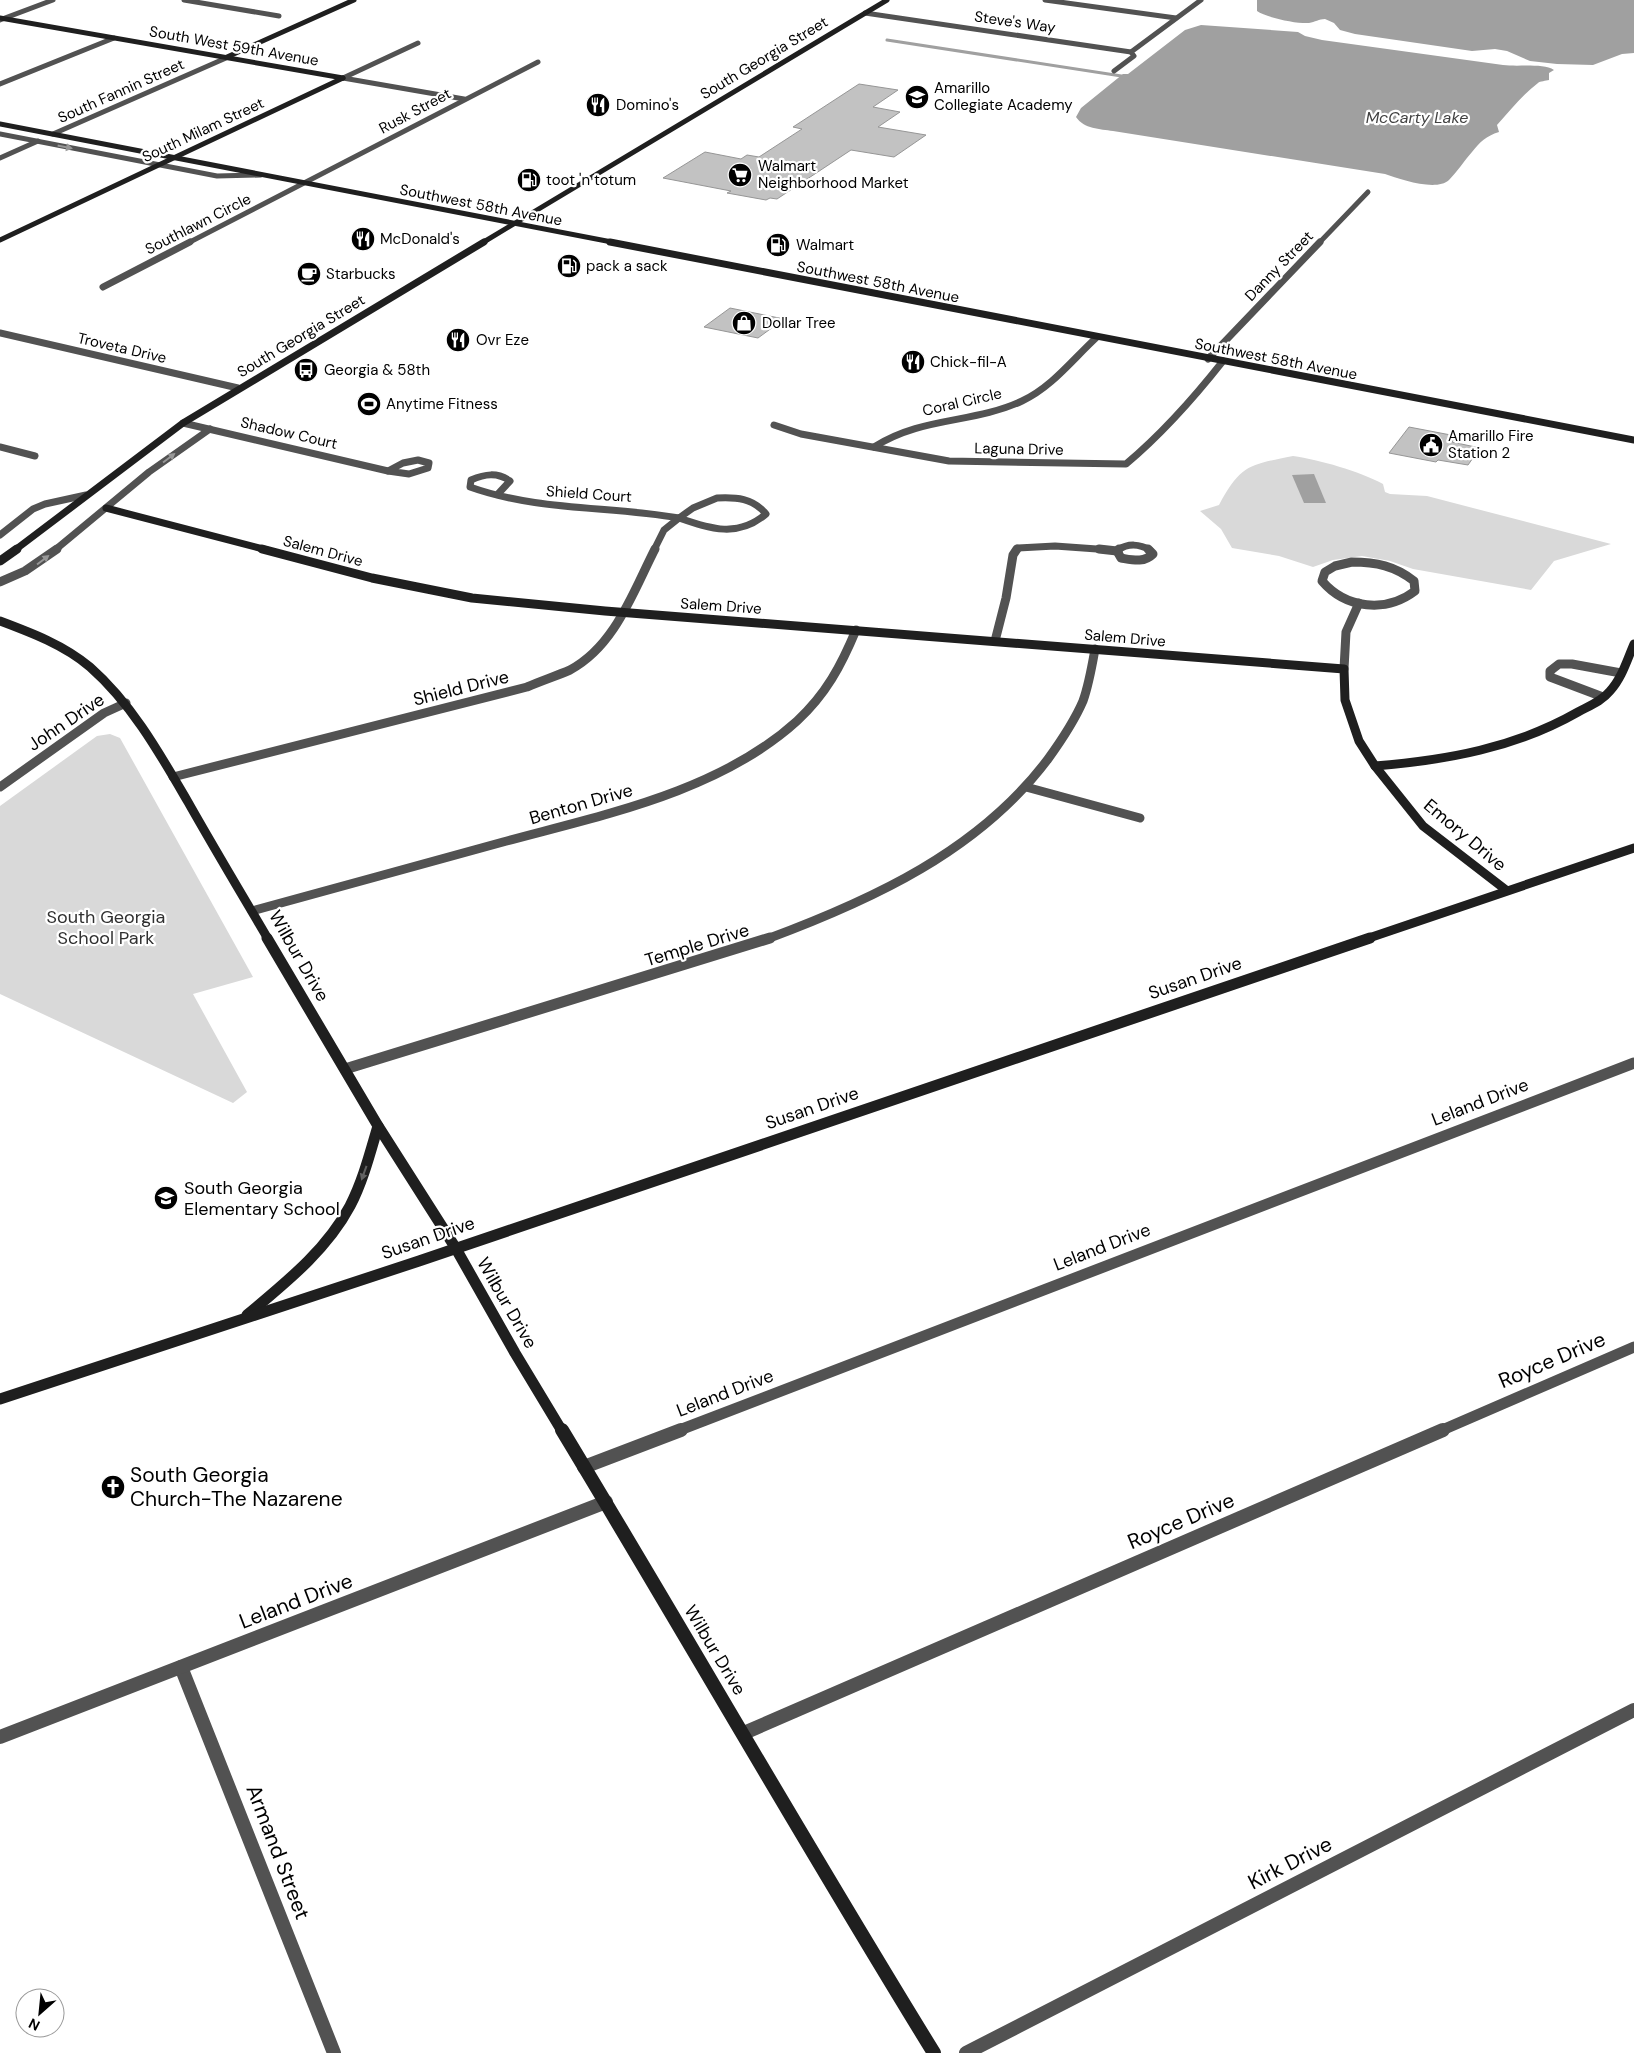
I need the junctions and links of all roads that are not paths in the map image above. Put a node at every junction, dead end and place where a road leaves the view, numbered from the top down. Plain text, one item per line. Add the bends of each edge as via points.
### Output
1 (53, 0) edge
2 (184, 0) edge
3 (354, 0) edge
4 (887, 0) edge
5 (1045, 0) edge
6 (1200, 0) edge
7 (865, 13) junction
8 (279, 16) dead end
9 (1176, 18) junction
10 (1, 19) edge
11 (114, 38) junction
12 (418, 42) dead end
13 (1131, 52) junction
14 (226, 58) junction
15 (538, 62) dead end
16 (1114, 71) dead end
17 (343, 78) junction
18 (0, 84) edge
19 (464, 99) junction
20 (0, 124) edge
21 (0, 134) edge
22 (53, 134) junction
23 (38, 141) junction
24 (0, 158) edge
25 (174, 158) junction
26 (159, 165) junction
27 (261, 175) junction
28 (304, 183) junction
29 (1368, 192) dead end
30 (514, 225) junction
31 (0, 240) edge
32 (103, 287) dead end
33 (0, 333) edge
34 (1097, 337) junction
35 (1208, 358) junction
36 (1223, 361) junction
37 (238, 388) junction
38 (183, 423) junction
39 (774, 425) dead end
40 (210, 429) junction
41 (1634, 440) edge
42 (0, 447) edge
43 (874, 447) junction
44 (35, 456) dead end
45 (388, 471) junction
46 (86, 495) junction
47 (497, 495) junction
48 (106, 508) junction
49 (679, 518) junction
50 (0, 535) edge
51 (1117, 551) dead end
52 (0, 561) edge
53 (0, 582) edge
54 (1359, 603) junction
55 (623, 612) junction
56 (0, 622) edge
57 (856, 630) junction
58 (996, 641) junction
59 (1634, 644) edge
60 (1095, 649) junction
61 (1344, 669) junction
62 (1621, 673) junction
63 (1603, 697) junction
64 (126, 703) junction
65 (1375, 766) junction
66 (173, 777) junction
67 (0, 787) edge
68 (1026, 787) junction
69 (1140, 818) dead end
70 (1634, 848) edge
71 (1506, 890) junction
72 (252, 911) junction
73 (1634, 1063) edge
74 (345, 1069) junction
75 (378, 1126) junction
76 (455, 1247) junction
77 (243, 1319) junction
78 (1634, 1347) edge
79 (0, 1399) edge
80 (584, 1467) junction
81 (606, 1502) junction
82 (181, 1667) junction
83 (1634, 1710) edge
84 (744, 1733) junction
85 (0, 1737) edge
86 (334, 2053) edge
87 (934, 2053) edge
88 (966, 2053) edge

1 - 10 street
2 - 8 street
3 - 14 street
4 - 7 street, South Georgia Street
5 - 9 street
6 - 9 street
7 - 13 street, Steve's Way
7 - 30 street, South Georgia Street
9 - 13 street
10 - 11 street, South West 59th Avenue
11 - 14 street, South West 59th Avenue
11 - 18 street
12 - 17 street, South Milam Street
13 - 16 street via 1134,56
14 - 17 street, South West 59th Avenue
14 - 22 street, South Fannin Street
15 - 19 street, Rusk Street
17 - 19 street, South West 59th Avenue
17 - 25 street, South Milam Street
19 - 28 street, Rusk Street
20 - 22 street, Southwest 58th Avenue
21 - 23 street
22 - 25 street, Southwest 58th Avenue
23 - 24 street
23 -> 26 street
25 - 26 street, South Milam Street
25 - 27 street, Southwest 58th Avenue
26 - 27 street via 218,176
26 - 31 street, South Milam Street
27 - 28 street, Southwest 58th Avenue
28 - 30 street, Southwest 58th Avenue
28 - 32 street, Southlawn Circle
29 - 35 street, Danny Street
30 - 34 street, Southwest 58th Avenue
30 - 37 street, South Georgia Street
33 - 37 street, Troveta Drive
34 - 35 street, Southwest 58th Avenue
34 - 43 street, Coral Circle via 1057,376 1022,401 990,412 898,432
35 - 36 street, Southwest 58th Avenue
36 - 41 street, Southwest 58th Avenue
36 - 43 street, Laguna Drive via 1190,403 1157,438 1126,464 949,461
37 - 38 street, South Georgia Street
38 - 40 street, Shadow Court
38 - 46 street, South Georgia Street
39 - 43 street, Laguna Drive via 801,434
40 - 45 street, Shadow Court
48 -> 40 street
42 - 44 street
45 - 45 street, Shadow Court via 408,475 428,468 430,463 412,460
46 - 50 street via 33,509
46 - 52 street, South Georgia Street
47 - 47 street, Shield Court via 470,487 471,480 481,475 506,477 510,481
47 - 49 street, Shield Court via 528,503 650,512
53 -> 48 street via 29,570
48 - 55 street, Salem Drive via 424,589 506,602
49 - 49 street, Shield Court via 717,530 742,529 758,522 766,514 760,505 749,500 717,498
49 - 55 street, Shield Drive via 664,530
51 - 58 street via 1037,545 1018,548
54 - 54 street via 1394,603 1415,591 1414,582 1390,566 1371,562 1352,562 1325,572 1322,581 1328,590
54 - 61 street via 1346,632
55 - 57 street, Salem Drive
55 - 66 street, Shield Drive via 606,640 590,655 571,668 527,688
56 - 64 street, Wilbur Drive via 64,649 90,667
57 - 58 street, Salem Drive
57 - 72 street, Benton Drive via 839,672 822,696 795,722 736,763 687,788 636,806
58 - 60 street, Salem Drive
59 - 62 street
60 - 61 street, Salem Drive
60 - 68 street, Temple Drive via 1086,693 1073,721
61 - 65 street, Emory Drive via 1345,700 1359,741
62 - 63 street via 1613,689
62 - 63 street via 1572,664 1559,664 1550,671 1550,677 1558,682
63 - 65 street via 1567,720 1529,737 1479,753
64 - 66 street, Wilbur Drive
64 - 67 street, John Drive via 104,713
65 - 71 street, Emory Drive via 1423,826
66 - 72 street, Wilbur Drive
68 - 69 street
68 - 74 street, Temple Drive via 995,816 922,869 859,903 807,925 750,946
70 - 71 street, Susan Drive
71 - 76 street, Susan Drive
72 - 74 street, Wilbur Drive
73 - 80 street, Leland Drive
74 - 75 street, Wilbur Drive
75 - 76 street, Wilbur Drive
75 -> 77 street via 350,1207 330,1237 288,1281
76 - 77 street, Susan Drive
76 - 80 street, Wilbur Drive
77 - 79 street, Susan Drive
78 - 84 street, Royce Drive
80 - 81 street, Wilbur Drive
81 - 82 street, Leland Drive
81 - 84 street, Wilbur Drive
82 - 85 street, Leland Drive
82 - 86 street, Armand Street
83 - 88 street, Kirk Drive
84 - 87 street, Wilbur Drive via 833,1889

